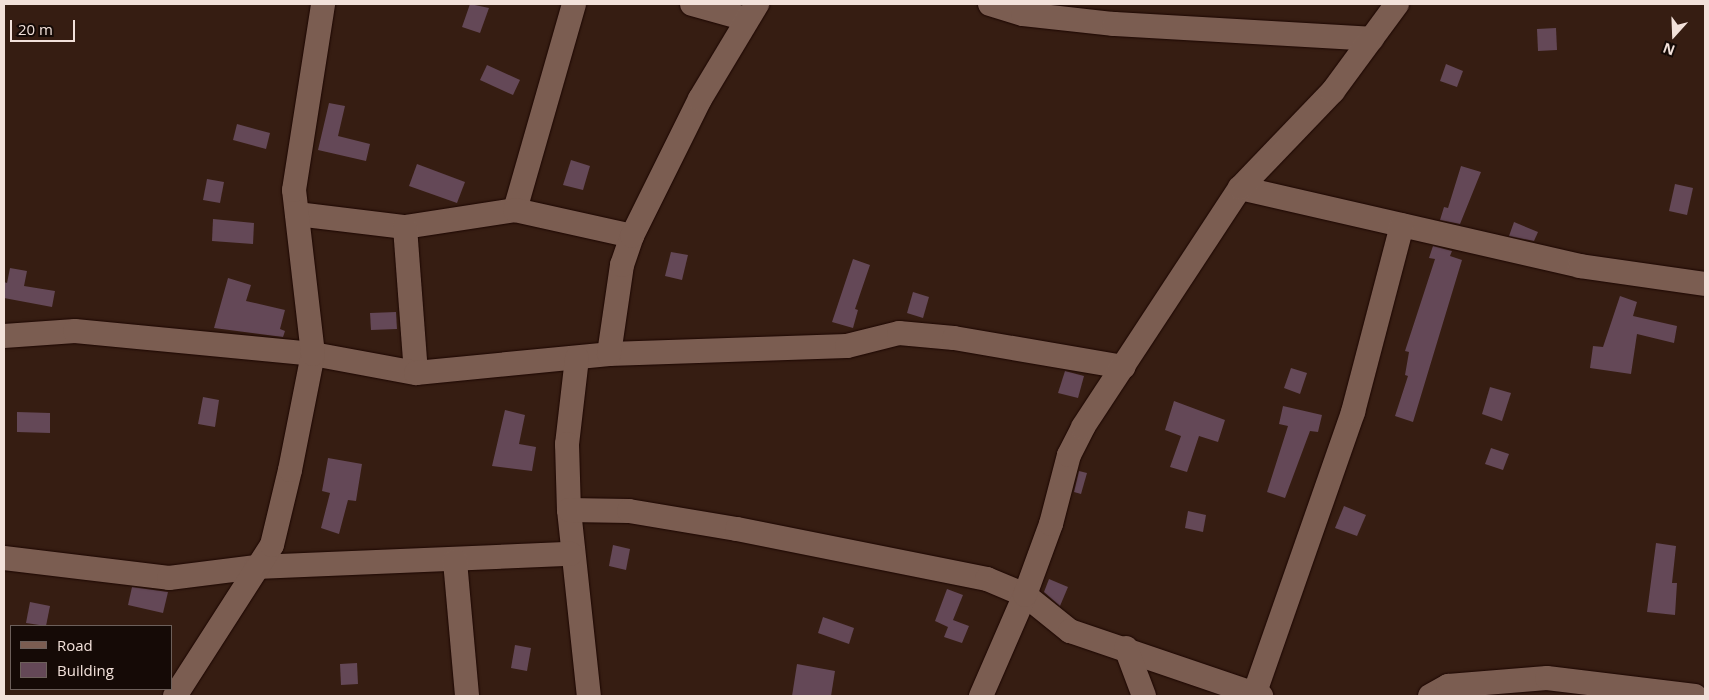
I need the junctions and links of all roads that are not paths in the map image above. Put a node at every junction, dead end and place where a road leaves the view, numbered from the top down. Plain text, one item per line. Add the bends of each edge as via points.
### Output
1 (323, 4) edge
2 (574, 4) edge
3 (692, 4) edge
4 (990, 4) edge
5 (1397, 4) edge
6 (752, 11) edge
7 (1372, 39) junction
8 (1240, 188) junction
9 (515, 210) junction
10 (297, 214) junction
11 (1402, 225) junction
12 (405, 227) junction
13 (632, 236) junction
14 (1705, 284) edge
15 (4, 336) edge
16 (313, 354) junction
17 (609, 354) junction
18 (576, 358) junction
19 (1124, 367) junction
20 (416, 374) junction
21 (569, 510) junction
22 (571, 554) junction
23 (4, 558) edge
24 (455, 562) junction
25 (256, 567) junction
26 (1025, 595) junction
27 (1126, 648) junction
28 (175, 696) edge
29 (467, 696) edge
30 (589, 696) edge
31 (982, 696) edge
32 (1144, 696) edge
33 (1258, 696) edge
34 (1430, 696) edge
35 (1695, 696) edge

1 - 10 street via 299,149 294,190
2 - 9 street
3 - 6 street
4 - 7 street via 1023,14 1114,24
5 - 7 street
6 - 13 street via 670,155
7 - 8 street via 1332,91
8 - 11 street
8 - 19 street
9 - 12 street
9 - 13 street
10 - 12 street
10 - 16 street
11 - 14 street via 1580,266
11 - 33 street via 1353,412
12 - 20 street
13 - 17 street via 622,265
15 - 16 street via 75,331
16 - 20 street
16 - 25 street via 272,545
17 - 18 street
17 - 19 street via 847,346 899,333 954,338
18 - 20 street
18 - 21 street via 567,444
19 - 26 street via 1069,455 1051,524
21 - 22 street
21 - 26 street via 629,511 915,562 987,579
22 - 24 street
22 - 30 street
23 - 25 street via 169,578
24 - 25 street
24 - 29 street
25 - 28 street
26 - 27 street via 1070,631
26 - 31 street
27 - 32 street
27 - 33 street
34 - 35 street via 1448,686 1547,678

